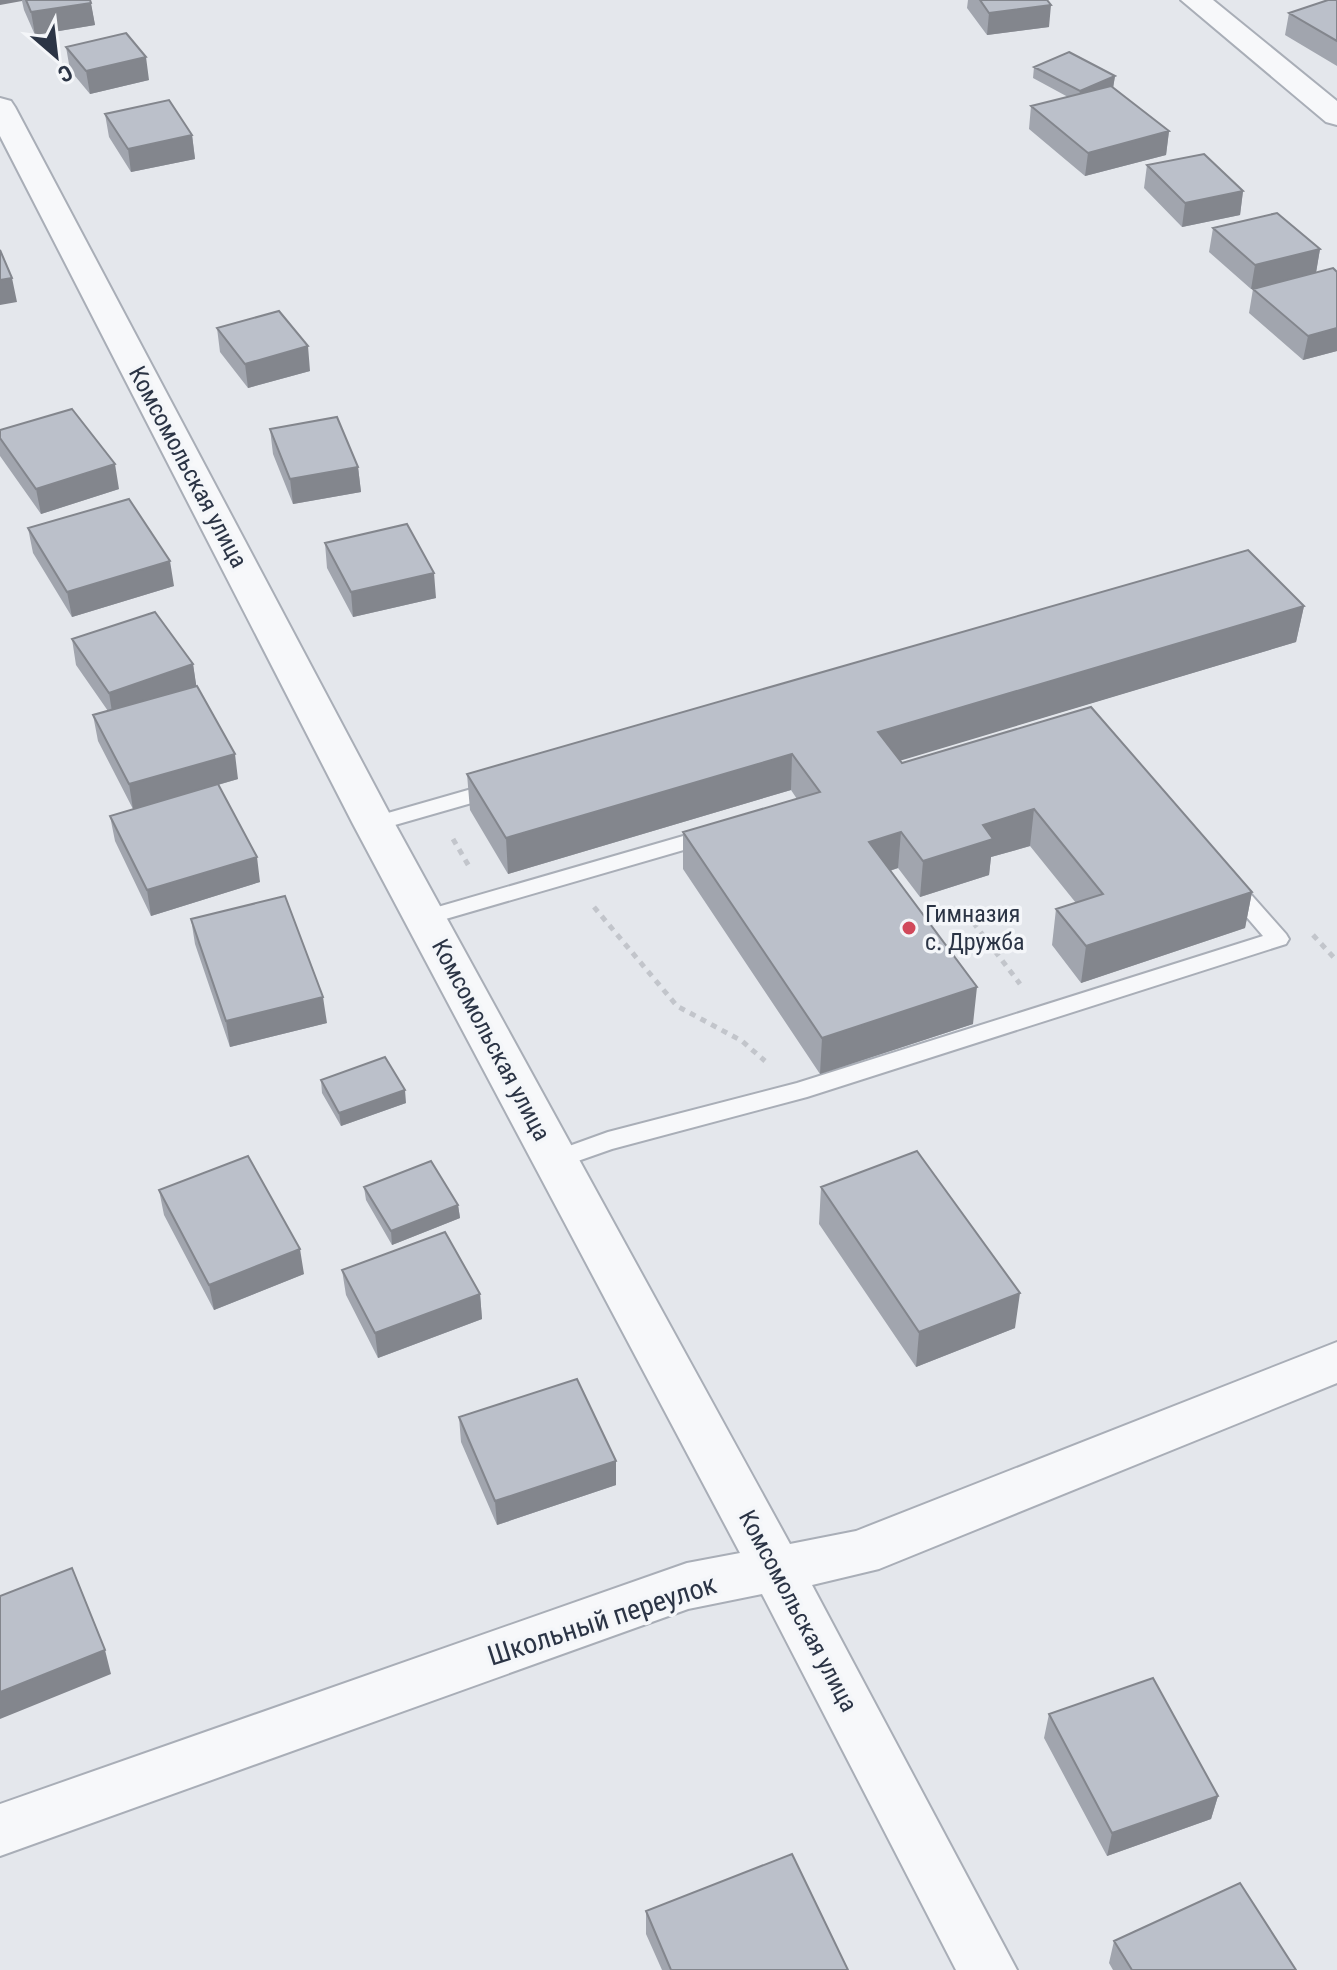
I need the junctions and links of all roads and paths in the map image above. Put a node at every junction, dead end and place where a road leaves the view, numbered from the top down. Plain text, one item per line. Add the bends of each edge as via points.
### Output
1 (1195, 0) edge
2 (0, 107) edge
3 (1337, 116) edge
4 (509, 785) edge
5 (434, 807) junction
6 (374, 824) junction
7 (735, 828) edge
8 (1215, 867) edge
9 (568, 877) junction
10 (489, 900) junction
11 (966, 913) dead end
12 (425, 918) junction
13 (1042, 1014) junction
14 (799, 1091) junction
15 (555, 1160) junction
16 (1337, 1362) edge
17 (777, 1571) junction
18 (0, 1830) edge
19 (987, 1970) edge

1 - 3 street
2 - 6 street, Комсомольская улица
4 - 5 lane
5 - 6 lane
5 - 10 path
6 - 12 street, Комсомольская улица
7 - 9 lane
8 - 13 lane via 1278,939
9 - 10 lane
9 - 14 path via 677,1006 742,1041
10 - 12 lane
11 - 13 path
12 - 15 street, Комсомольская улица
13 - 14 lane
14 - 15 lane
15 - 17 street, Комсомольская улица
16 - 17 street, Школьный переулок via 860,1553
17 - 18 street, Школьный переулок via 687,1586
17 - 19 street, Комсомольская улица

